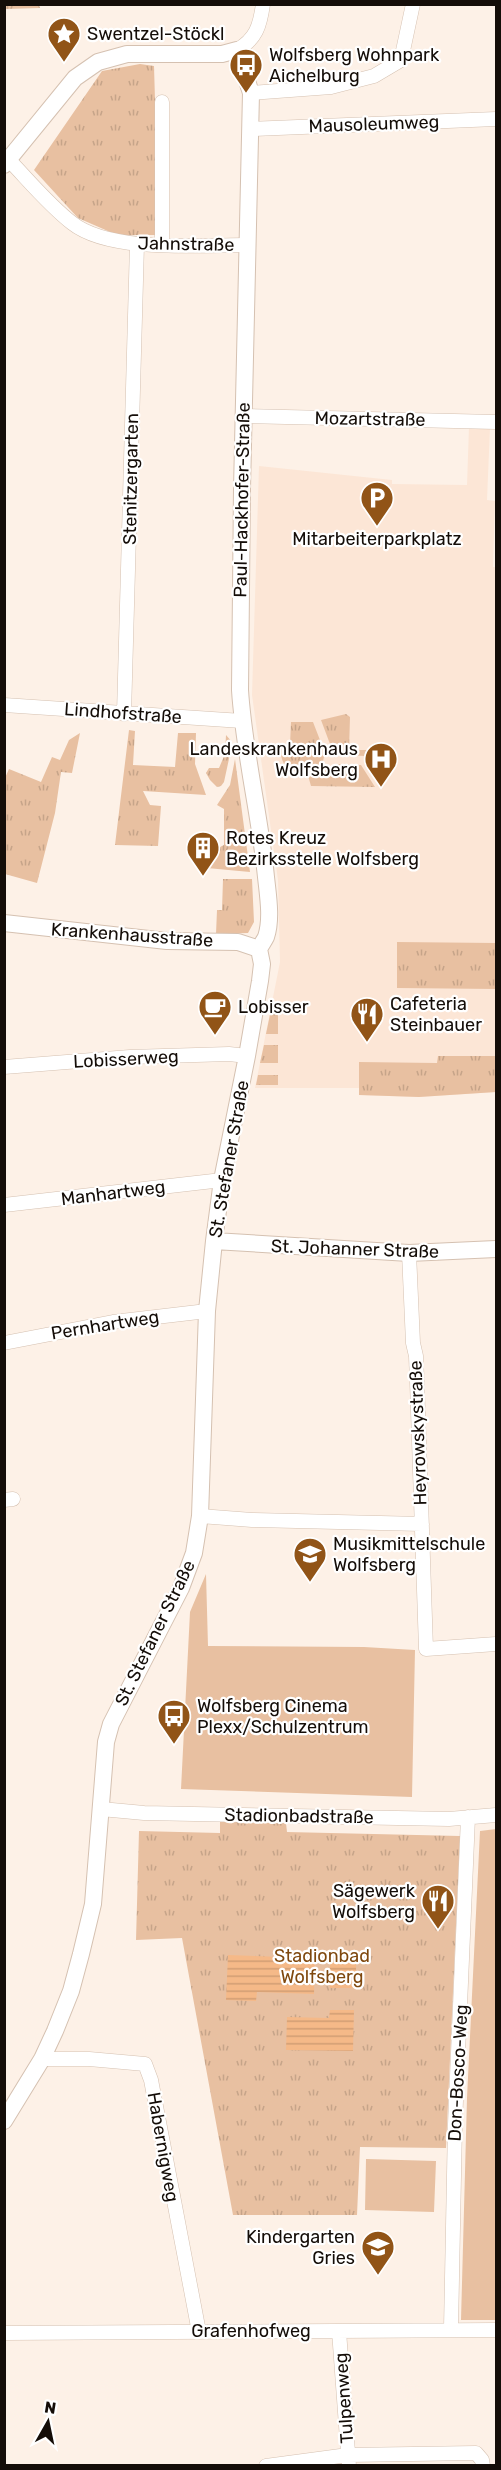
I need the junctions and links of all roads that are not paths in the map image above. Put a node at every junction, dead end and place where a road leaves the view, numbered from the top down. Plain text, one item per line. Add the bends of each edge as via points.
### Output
1 (263, 4) edge
2 (413, 4) edge
3 (237, 50) junction
4 (251, 93) junction
5 (162, 102) dead end
6 (496, 119) edge
7 (251, 129) junction
8 (7, 163) edge
9 (137, 244) junction
10 (162, 245) junction
11 (248, 245) junction
12 (243, 416) junction
13 (496, 422) edge
14 (4, 705) edge
15 (124, 714) junction
16 (242, 721) junction
17 (4, 923) edge
18 (259, 949) junction
19 (247, 1056) junction
20 (4, 1067) edge
21 (222, 1180) junction
22 (4, 1205) edge
23 (214, 1241) junction
24 (496, 1249) edge
25 (409, 1253) junction
26 (207, 1311) junction
27 (4, 1343) edge
28 (200, 1516) junction
29 (422, 1524) junction
30 (496, 1644) edge
31 (101, 1809) junction
32 (496, 1815) edge
33 (468, 1817) junction
34 (42, 2059) junction
35 (4, 2121) edge
36 (451, 2329) junction
37 (496, 2330) edge
38 (339, 2331) junction
39 (199, 2332) junction
40 (4, 2333) edge
41 (479, 2459) edge
42 (349, 2460) edge
43 (266, 2466) edge

1 - 3 street via 258,30
2 - 4 street via 401,60 374,76 331,87
3 - 4 street, Paul-Hackhofer-Straße
3 - 8 street via 222,54 127,54 98,62 75,78
4 - 7 street, Paul-Hackhofer-Straße
5 - 10 street
6 - 7 street, Mausoleumweg
7 - 11 street, Paul-Hackhofer-Straße
8 - 9 street, Jahnstraße via 73,225
9 - 10 street, Jahnstraße
9 - 15 street, Stenitzergarten
10 - 11 street, Jahnstraße
11 - 12 street, Paul-Hackhofer-Straße
12 - 13 street, Mozartstraße
12 - 16 street, Paul-Hackhofer-Straße
14 - 15 street, Lindhofstraße
15 - 16 street, Lindhofstraße
16 - 18 street, Paul-Hackhofer-Straße via 262,839 269,912 266,937
17 - 18 street, Krankenhausstraße via 167,941 238,942
18 - 19 street, St. Stefaner Straße via 262,964
19 - 20 street, Lobisserweg via 130,1057
19 - 21 street, St. Stefaner Straße
21 - 22 street, Manhartweg
21 - 23 street, St. Stefaner Straße
23 - 25 street, St. Johanner Straße
23 - 26 street, St. Stefaner Straße
24 - 25 street, St. Johanner Straße
25 - 29 street, Heyrowskystraße
26 - 27 street, Pernhartweg via 113,1322
26 - 28 street, St. Stefaner Straße
28 - 29 street
28 - 31 street, St. Stefaner Straße via 188,1572 111,1724
29 - 30 street, Heyrowskystraße via 426,1649
31 - 33 street, Stadionbadstraße via 144,1813
31 - 34 street, St. Stefaner Straße via 93,1904 71,1991
32 - 33 street, Stadionbadstraße
33 - 36 street, Don-Bosco-Weg via 454,2136
34 - 35 street, St. Stefaner Straße
34 - 39 street, Habernigweg via 145,2064
36 - 37 street, Grafenhofweg
36 - 38 street, Grafenhofweg
38 - 39 street, Grafenhofweg
38 - 42 street, Tulpenweg
39 - 40 street, Grafenhofweg
41 - 42 street
42 - 43 street

